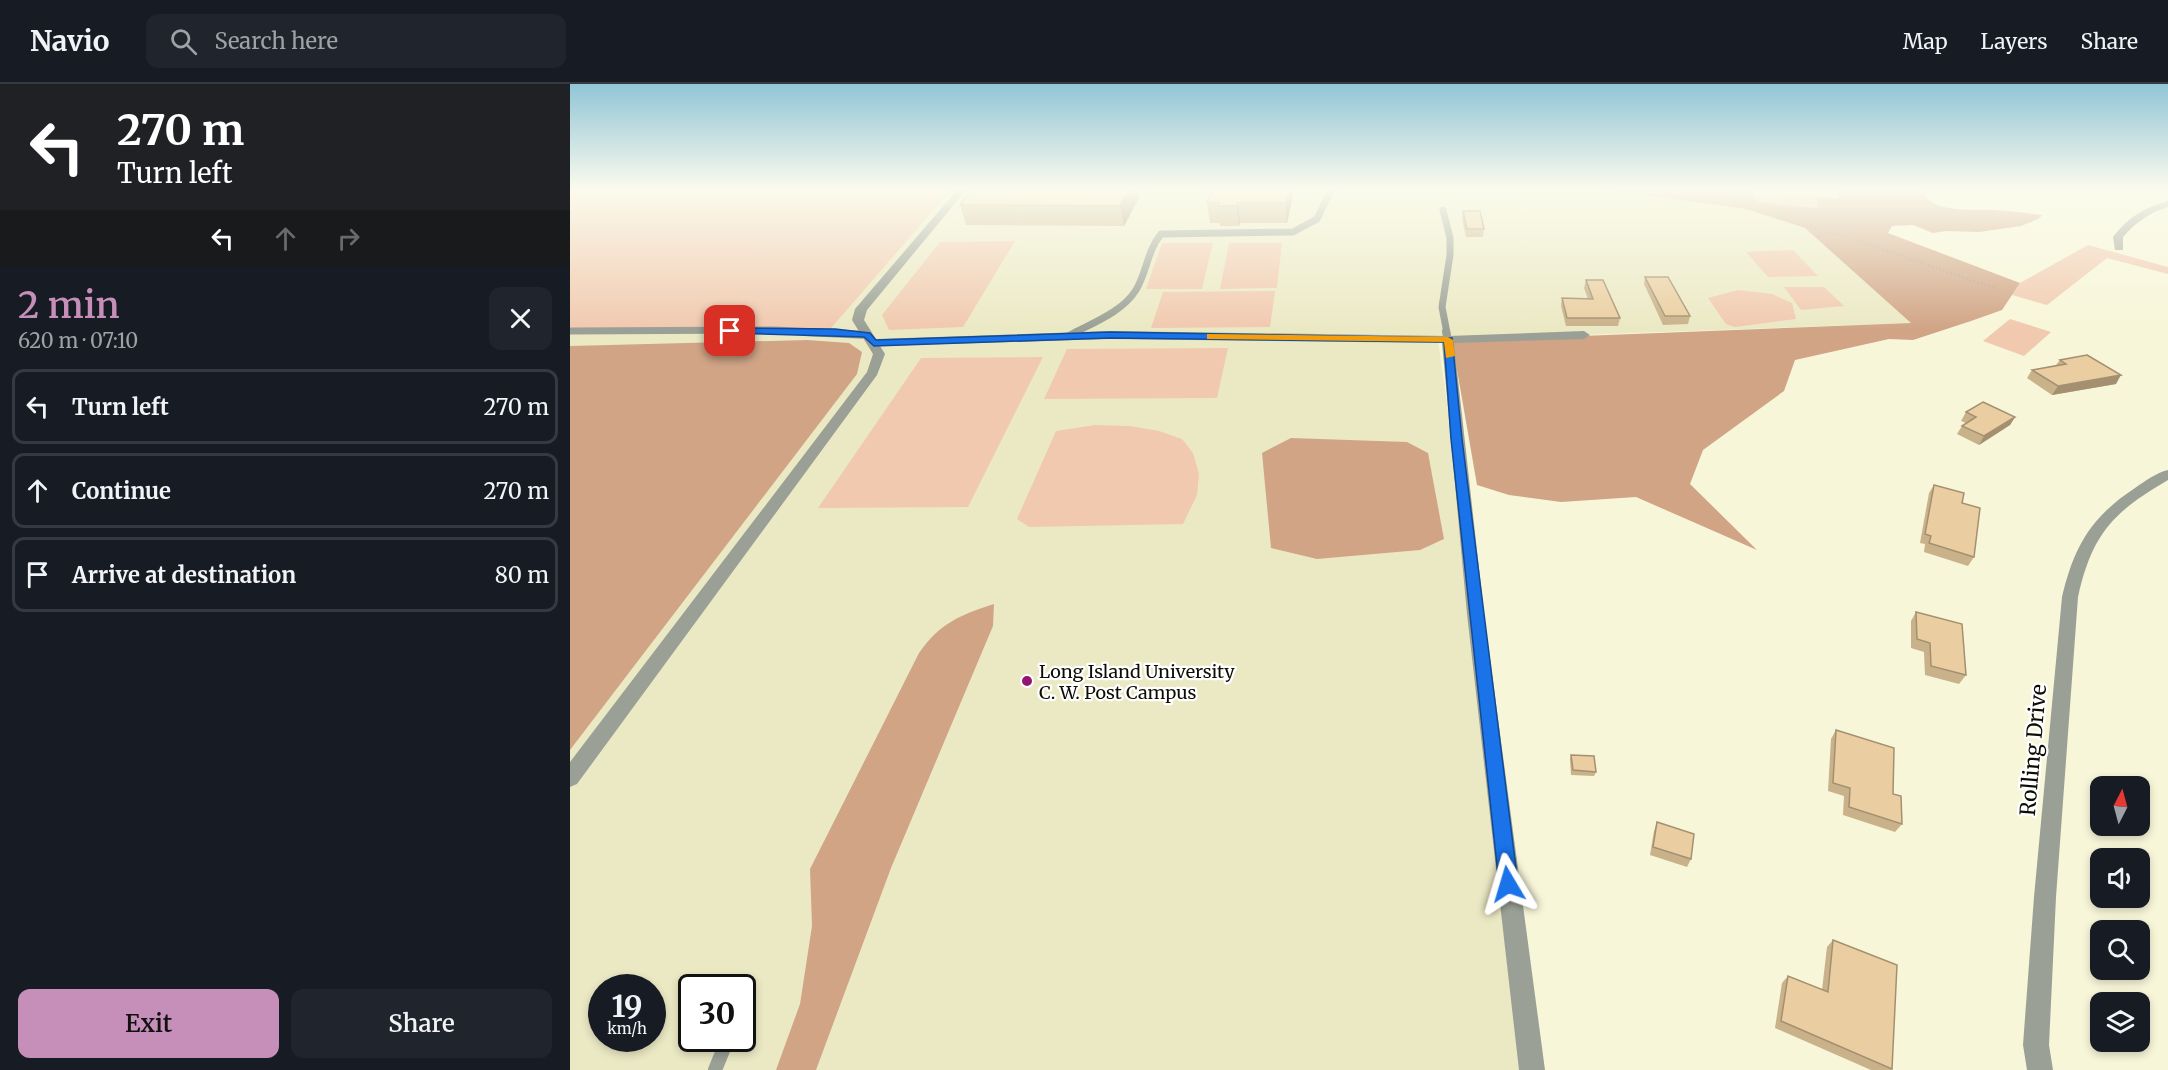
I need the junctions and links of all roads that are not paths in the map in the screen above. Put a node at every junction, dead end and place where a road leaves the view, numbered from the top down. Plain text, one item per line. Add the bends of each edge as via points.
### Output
1 (923, 236) edge
2 (1159, 236) edge
3 (1450, 236) edge
4 (2119, 236) edge
5 (2119, 248) dead end
6 (570, 331) edge
7 (1584, 335) dead end
8 (1070, 336) junction
9 (870, 339) junction
10 (1448, 340) junction
11 (2168, 474) edge
12 (570, 778) edge
13 (722, 1052) edge
14 (715, 1070) edge
15 (1532, 1070) edge
16 (2040, 1070) edge

1 - 9 street via 861,309 858,320
2 - 8 lane via 1152,243 1136,290 1126,302
3 - 10 lane via 1442,307
4 - 5 street
6 - 9 lane via 775,330
7 - 10 street
8 - 9 street
8 - 10 street
9 - 12 street via 879,354 873,372
10 - 15 street via 1456,439
11 - 16 street, Rolling Drive via 2142,489 2103,521 2082,554 2070,597 2045,897 2036,1045
13 - 14 lane

